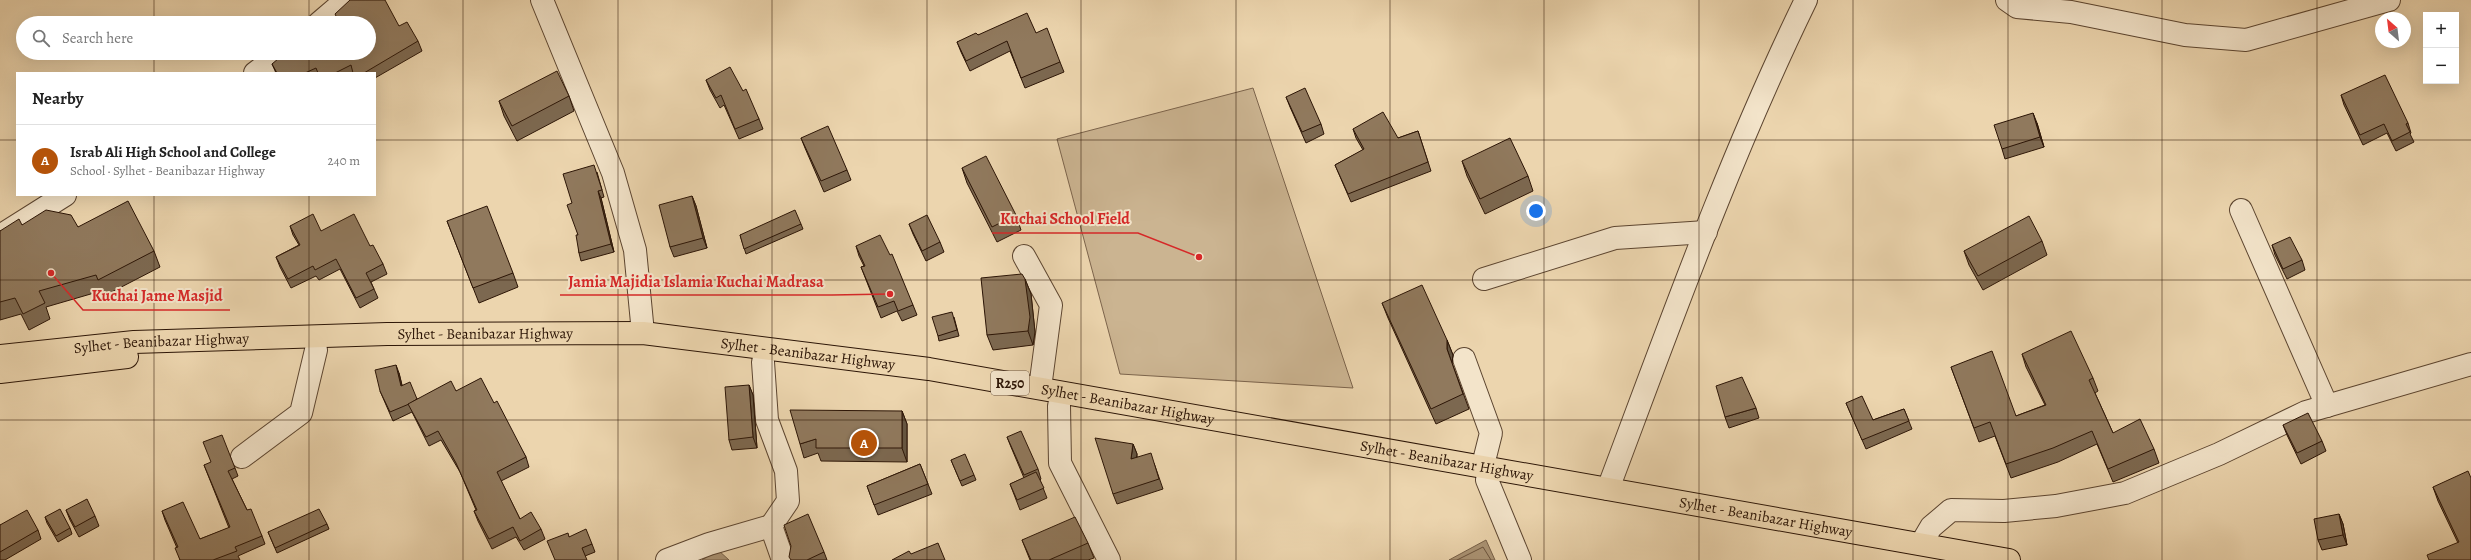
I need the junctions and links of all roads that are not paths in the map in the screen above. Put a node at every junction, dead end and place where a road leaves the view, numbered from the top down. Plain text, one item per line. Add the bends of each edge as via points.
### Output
1 (346, 0) edge
2 (542, 0) edge
3 (1806, 0) edge
4 (2007, 0) edge
5 (2389, 0) edge
6 (327, 16) edge
7 (273, 60) edge
8 (256, 72) edge
9 (63, 196) edge
10 (2241, 210) dead end
11 (1706, 232) junction
12 (0, 236) edge
13 (1024, 256) dead end
14 (1484, 279) dead end
15 (643, 333) junction
16 (316, 350) junction
17 (0, 356) edge
18 (1464, 360) dead end
19 (763, 362) junction
20 (2471, 364) edge
21 (0, 372) edge
22 (1040, 388) junction
23 (1059, 406) junction
24 (2327, 406) junction
25 (242, 457) dead end
26 (1485, 473) junction
27 (1608, 488) junction
28 (771, 526) junction
29 (1925, 552) edge
30 (667, 560) edge
31 (783, 560) edge
32 (1109, 560) edge
33 (1520, 560) edge
34 (2009, 560) edge

1 - 6 street
2 - 15 street via 613,173 635,250
3 - 11 street via 1776,62
4 - 5 street via 2017,8 2071,12 2185,34 2246,40
7 - 8 street
9 - 12 street
10 - 24 street
11 - 14 street via 1615,238
11 - 27 street
13 - 22 street via 1051,305
15 - 17 main road, Sylhet - Beanibazar Highway / R250 via 387,334 134,342
15 - 22 main road, Sylhet - Beanibazar Highway / R250 via 929,369
16 - 19 main road, Sylhet - Beanibazar Highway / R250 via 643,347
16 - 21 main road, Sylhet - Beanibazar Highway / R250 via 136,356
16 - 25 street via 301,413
18 - 26 street via 1491,433
19 - 23 main road, Sylhet - Beanibazar Highway / R250 via 928,383
19 - 28 street via 767,420 786,470 788,501
20 - 24 street
22 - 26 main road, Sylhet - Beanibazar Highway / R250
23 - 26 main road, Sylhet - Beanibazar Highway / R250
23 - 32 street via 1060,463
24 - 29 street via 2306,412 2219,454 2126,493 2056,506 2004,511 1951,510 1931,527
26 - 27 main road, Sylhet - Beanibazar Highway / R250
26 - 29 main road, Sylhet - Beanibazar Highway / R250
26 - 33 street
27 - 29 main road, Sylhet - Beanibazar Highway / R250
28 - 30 street via 709,544
28 - 31 street
29 - 34 main road, Sylhet - Beanibazar Highway / R250

